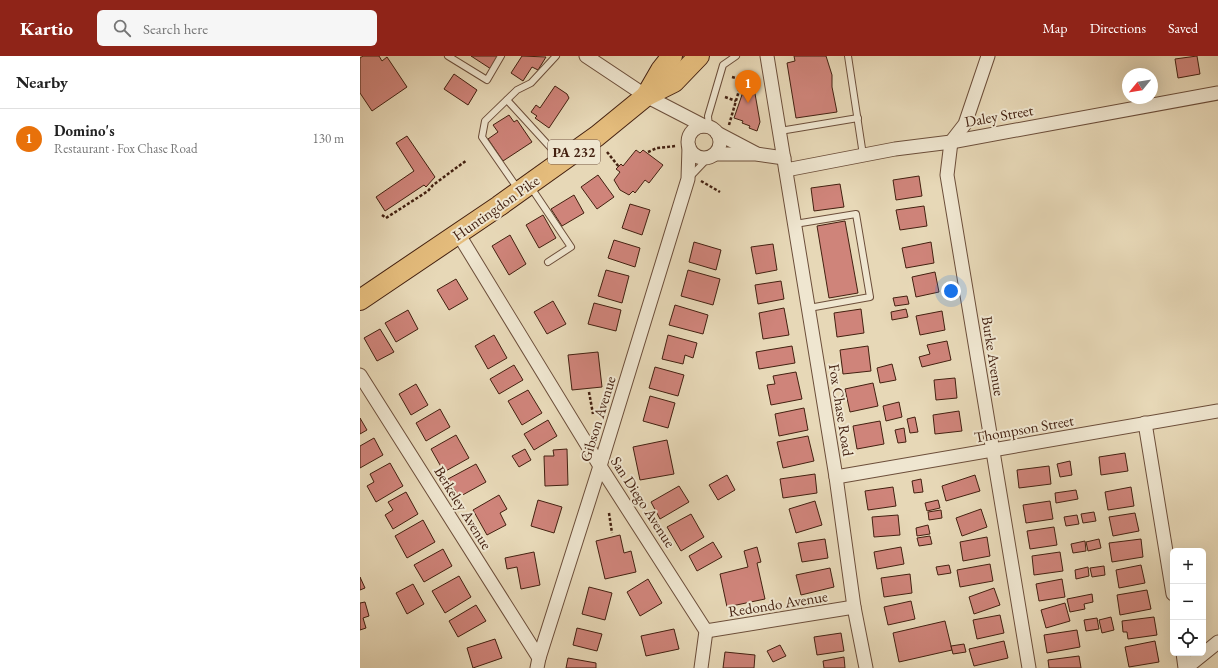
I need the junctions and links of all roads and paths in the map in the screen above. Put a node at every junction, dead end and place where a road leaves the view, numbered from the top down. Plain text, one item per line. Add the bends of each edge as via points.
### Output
1 (448, 56) edge
2 (501, 56) edge
3 (556, 56) edge
4 (586, 56) edge
5 (672, 56) edge
6 (699, 56) edge
7 (736, 56) edge
8 (848, 56) edge
9 (988, 56) edge
10 (769, 57) edge
11 (732, 77) dead end
12 (742, 80) junction
13 (760, 85) dead end
14 (1218, 93) edge
15 (646, 96) junction
16 (725, 97) dead end
17 (507, 100) junction
18 (736, 101) junction
19 (674, 112) junction
20 (858, 118) junction
21 (715, 128) junction
22 (780, 131) junction
23 (950, 142) junction
24 (684, 144) junction
25 (607, 152) dead end
26 (648, 152) dead end
27 (756, 154) junction
28 (863, 155) junction
29 (712, 156) junction
30 (467, 160) dead end
31 (562, 160) junction
32 (785, 164) junction
33 (619, 167) dead end
34 (694, 180) junction
35 (524, 188) junction
36 (720, 192) dead end
37 (382, 215) dead end
38 (795, 224) junction
39 (459, 235) junction
40 (548, 262) dead end
41 (360, 300) edge
42 (809, 308) junction
43 (360, 375) edge
44 (589, 392) dead end
45 (1218, 411) edge
46 (593, 414) dead end
47 (1145, 423) junction
48 (993, 451) junction
49 (600, 466) junction
50 (836, 477) junction
51 (609, 513) dead end
52 (612, 533) dead end
53 (1171, 584) edge
54 (854, 608) junction
55 (706, 631) junction
56 (1218, 642) edge
57 (1184, 656) edge
58 (538, 663) edge
59 (702, 668) edge
60 (866, 668) edge
61 (1029, 668) edge
62 (1186, 668) edge

1 - 2 lane via 487,80
3 - 17 lane via 531,83 517,90
4 - 15 street
5 - 15 main road, Huntingdon Pike / PA 232 via 660,70
6 - 15 main road, Huntingdon Pike / PA 232 via 674,82
7 - 21 lane via 723,65 708,116
8 - 20 lane
9 - 23 street via 965,124
10 - 22 street, Fox Chase Road
11 - 12 path
12 - 13 path
12 - 18 path
14 - 23 street, Daley Street
15 - 19 street
15 - 31 main road, Huntingdon Pike / PA 232 via 597,136
16 - 18 path
17 - 31 lane
17 - 35 lane via 485,121 482,137
18 - 21 path
19 - 21 street
19 - 24 street
20 - 22 lane
20 - 28 lane
21 - 24 street via 694,129
21 - 27 street
21 - 29 street via 720,144
22 - 32 street, Fox Chase Road
23 - 28 street, Daley Street
23 - 48 street, Burke Avenue via 947,175
24 - 26 path
24 - 29 street via 695,156
24 - 34 street, Gibson Avenue
25 - 33 path
27 - 29 street
27 - 32 street
28 - 32 street, Daley Street
29 - 34 lane
30 - 37 path via 422,195 386,218
31 - 35 main road, Huntingdon Pike / PA 232
32 - 38 street, Fox Chase Road
34 - 36 path
34 - 49 street, Gibson Avenue
35 - 39 main road, Huntingdon Pike / PA 232
35 - 40 lane via 571,247
38 - 42 street, Fox Chase Road
38 - 42 lane via 856,214 870,297
39 - 41 main road, Huntingdon Pike / PA 232
39 - 49 street, San Diego Avenue
42 - 50 street, Fox Chase Road
43 - 58 street, Berkeley Avenue
44 - 46 path
45 - 47 street, Thompson Street
47 - 48 street, Thompson Street
47 - 53 street
48 - 50 street, Thompson Street
48 - 61 street, Burke Avenue
49 - 55 street, San Diego Avenue
49 - 58 street, Gibson Avenue
50 - 54 street, Fox Chase Road
51 - 52 path
54 - 55 street, Redondo Avenue
54 - 60 street, Fox Chase Road
55 - 59 street
56 - 62 street
57 - 62 street

